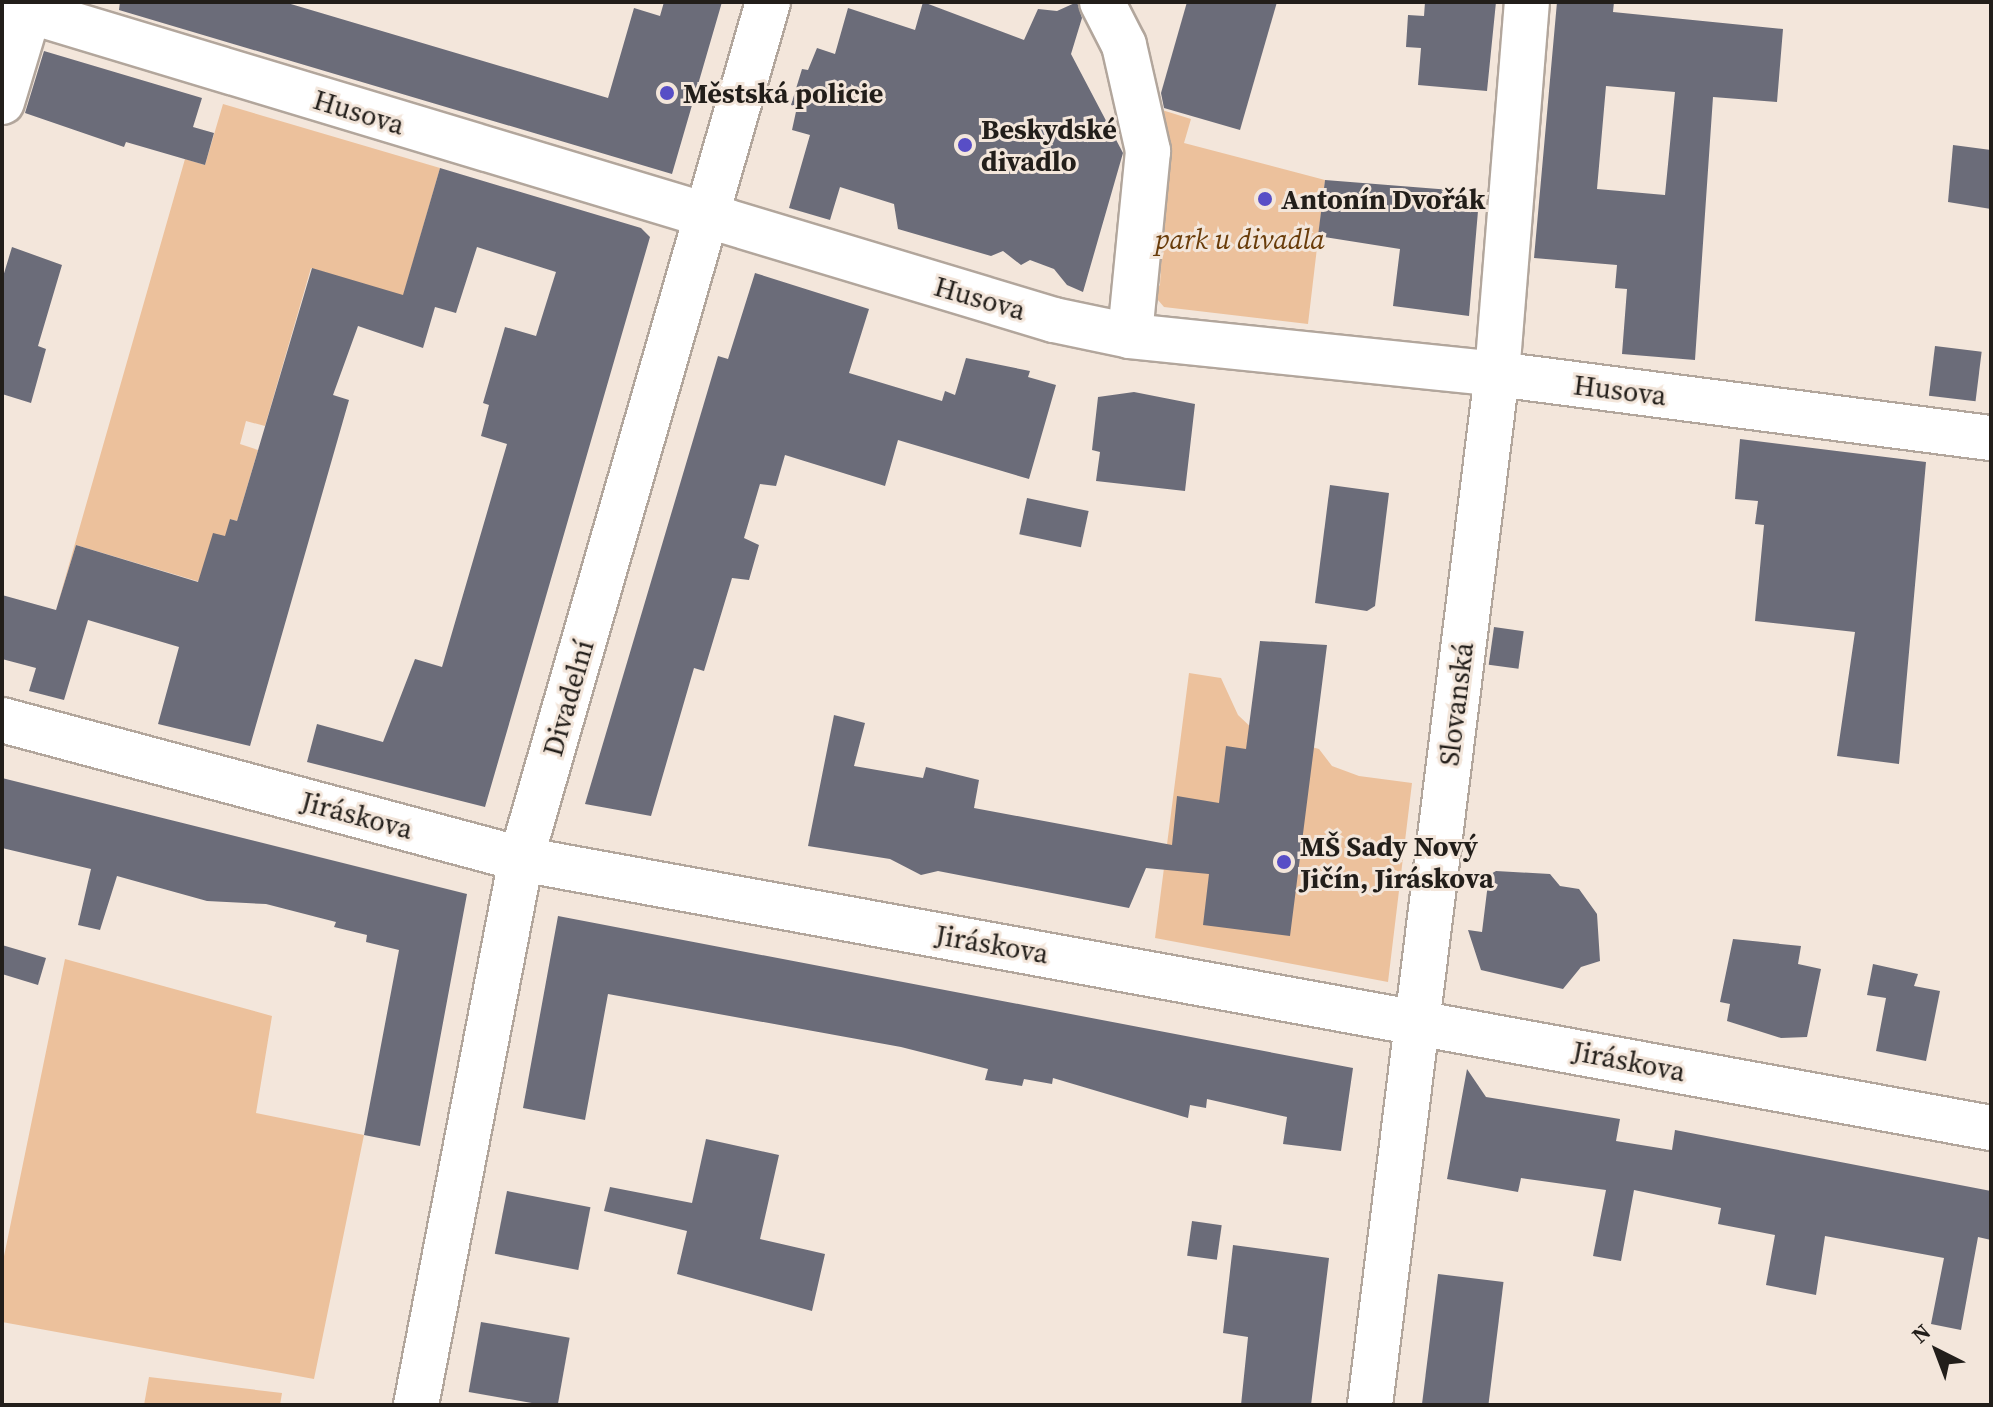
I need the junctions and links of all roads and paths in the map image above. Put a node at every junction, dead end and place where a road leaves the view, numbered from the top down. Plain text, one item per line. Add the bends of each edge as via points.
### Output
1 (768, 2) edge
2 (1102, 2) edge
3 (1527, 2) edge
4 (21, 5) edge
5 (2, 102) edge
6 (706, 217) junction
7 (1130, 336) junction
8 (1497, 374) junction
9 (1991, 438) edge
10 (2, 720) edge
11 (521, 859) junction
12 (1417, 1021) junction
13 (1991, 1128) edge
14 (416, 1405) edge
15 (1370, 1405) edge

1 - 6 street, Divadelní
2 - 7 street via 1124,45 1148,151
3 - 8 street, Slovanská
4 - 5 street
4 - 6 street, Husova
6 - 7 street, Husova via 1054,320
6 - 11 street, Divadelní
7 - 8 street, Husova
8 - 9 street, Husova
8 - 12 street, Slovanská
10 - 11 street, Jiráskova
11 - 12 street, Jiráskova
11 - 14 street, Divadelní
12 - 13 street, Jiráskova
12 - 15 street, Slovanská

